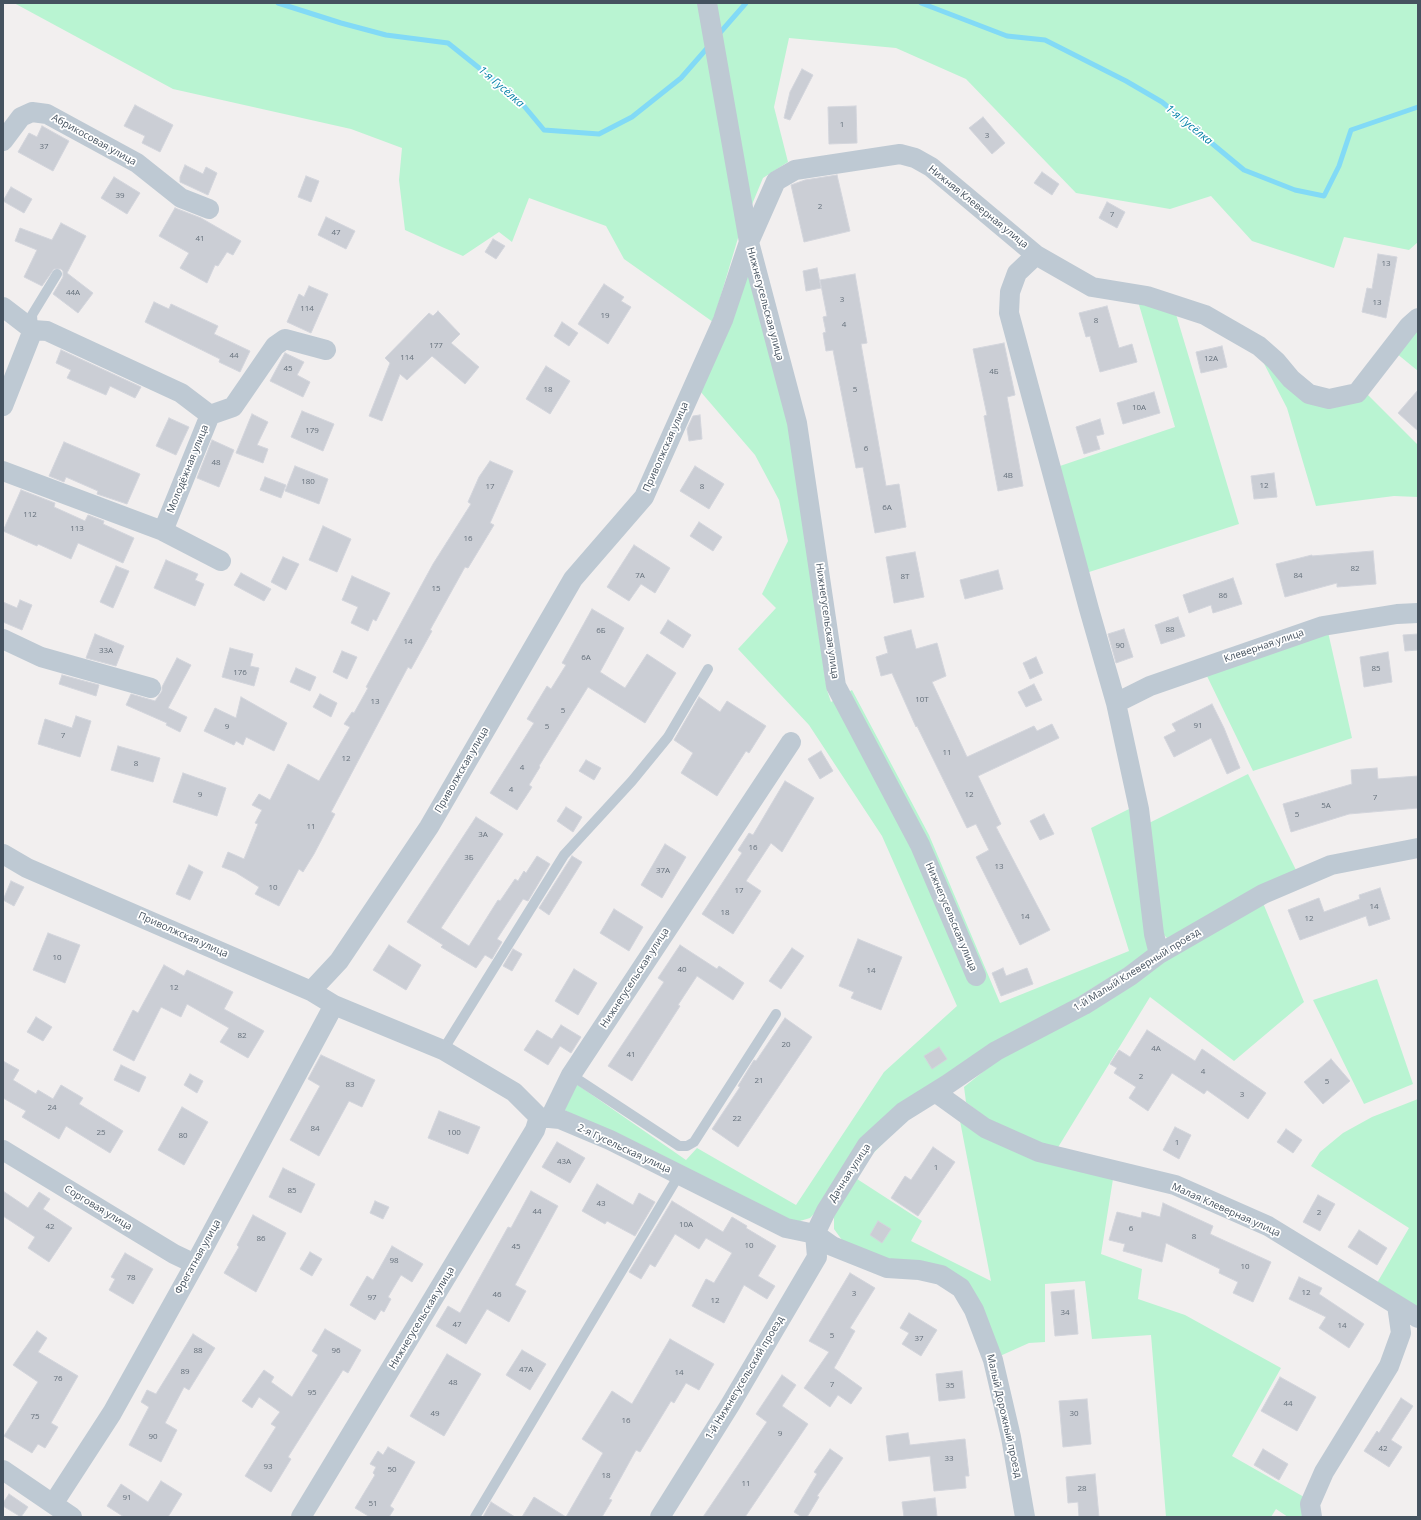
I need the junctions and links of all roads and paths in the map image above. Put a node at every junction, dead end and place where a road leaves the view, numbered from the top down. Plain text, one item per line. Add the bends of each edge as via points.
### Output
1 (708, 8) edge
2 (3, 141) edge
3 (209, 209) dead end
4 (749, 242) junction
5 (1036, 255) junction
6 (58, 274) dead end
7 (3, 307) edge
8 (1418, 318) edge
9 (33, 330) junction
10 (326, 350) dead end
11 (3, 406) edge
12 (210, 415) junction
13 (3, 471) edge
14 (163, 531) junction
15 (220, 561) dead end
16 (1418, 612) edge
17 (3, 639) edge
18 (708, 669) dead end
19 (151, 688) dead end
20 (1116, 703) junction
21 (791, 742) dead end
22 (1418, 848) edge
23 (3, 854) edge
24 (1159, 954) junction
25 (976, 976) dead end
26 (311, 991) junction
27 (334, 1005) junction
28 (776, 1014) dead end
29 (443, 1050) junction
30 (571, 1075) junction
31 (934, 1092) junction
32 (544, 1117) junction
33 (3, 1150) edge
34 (679, 1175) junction
35 (815, 1234) junction
36 (195, 1264) junction
37 (1397, 1305) junction
38 (1418, 1318) edge
39 (3, 1470) edge
40 (53, 1504) junction
41 (1311, 1516) edge
42 (72, 1517) edge
43 (301, 1517) edge
44 (475, 1517) edge
45 (660, 1517) edge
46 (1025, 1517) edge

1 - 4 street, Нижнегусельская улица
2 - 3 street, Абрикосовая улица via 21,117 32,112 47,114 137,163 181,198
4 - 5 street, Нижняя Клеверная улица via 776,181 795,170 900,154 915,158 931,167
4 - 25 street, Нижнегусельская улица via 797,423 836,686 920,845
4 - 26 street, Приволжская улица via 722,320 644,497 573,579 428,827 338,961
5 - 8 street, Нижняя Клеверная улица via 1092,286 1147,296 1206,315 1259,346 1309,394 1329,399 1357,394 1409,326
5 - 20 street, Нижняя Клеверная улица via 1017,274 1010,292 1009,313
6 - 9 lane via 32,315
7 - 9 street
9 - 11 street
9 - 12 street via 47,330 181,393
10 - 12 street, Молодёжная улица via 285,339 275,346 233,407
12 - 14 street, Молодёжная улица
13 - 14 street
14 - 15 street
16 - 20 street, Клеверная улица via 1323,626 1150,686
17 - 19 street via 41,657
18 - 29 lane via 668,737 632,781 564,855
20 - 24 street, Нижняя Клеверная улица via 1139,809 1154,934
21 - 30 street, Нижнегусельская улица
22 - 24 street, 1-й Малый Клеверный проезд via 1331,865 1263,894
23 - 26 street, Приволжская улица via 27,868
24 - 31 street, 1-й Малый Клеверный проезд via 1084,1005 996,1052
26 - 27 street
27 - 29 street
27 - 36 street, Фрегатная улица
28 - 30 lane via 694,1142 687,1146 679,1146
29 - 32 street via 514,1092
30 - 32 street, Нижнегусельская улица
31 - 35 street, Дачная улица via 903,1112 867,1145 826,1211
31 - 37 street, Малая Клеверная улица via 985,1128 1039,1152 1175,1185 1268,1226
32 - 34 street, 2-я Гусельская улица via 560,1119 610,1140
32 - 43 street, Нижнегусельская улица
33 - 36 street, Сорговая улица via 174,1254
34 - 35 street, 2-я Гусельская улица via 786,1228
34 - 44 lane
35 - 45 street, 1-й Нижнегусельский проезд via 816,1258 730,1405
35 - 46 street, Малый Дорожный проезд via 832,1246 888,1268 919,1270 941,1275 961,1288 974,1310 993,1360 1011,1437
36 - 40 street, Фрегатная улица via 112,1413
37 - 38 street, Малая Клеверная улица
37 - 41 street via 1401,1332 1389,1366 1324,1472 1310,1504
39 - 40 street
40 - 42 street

